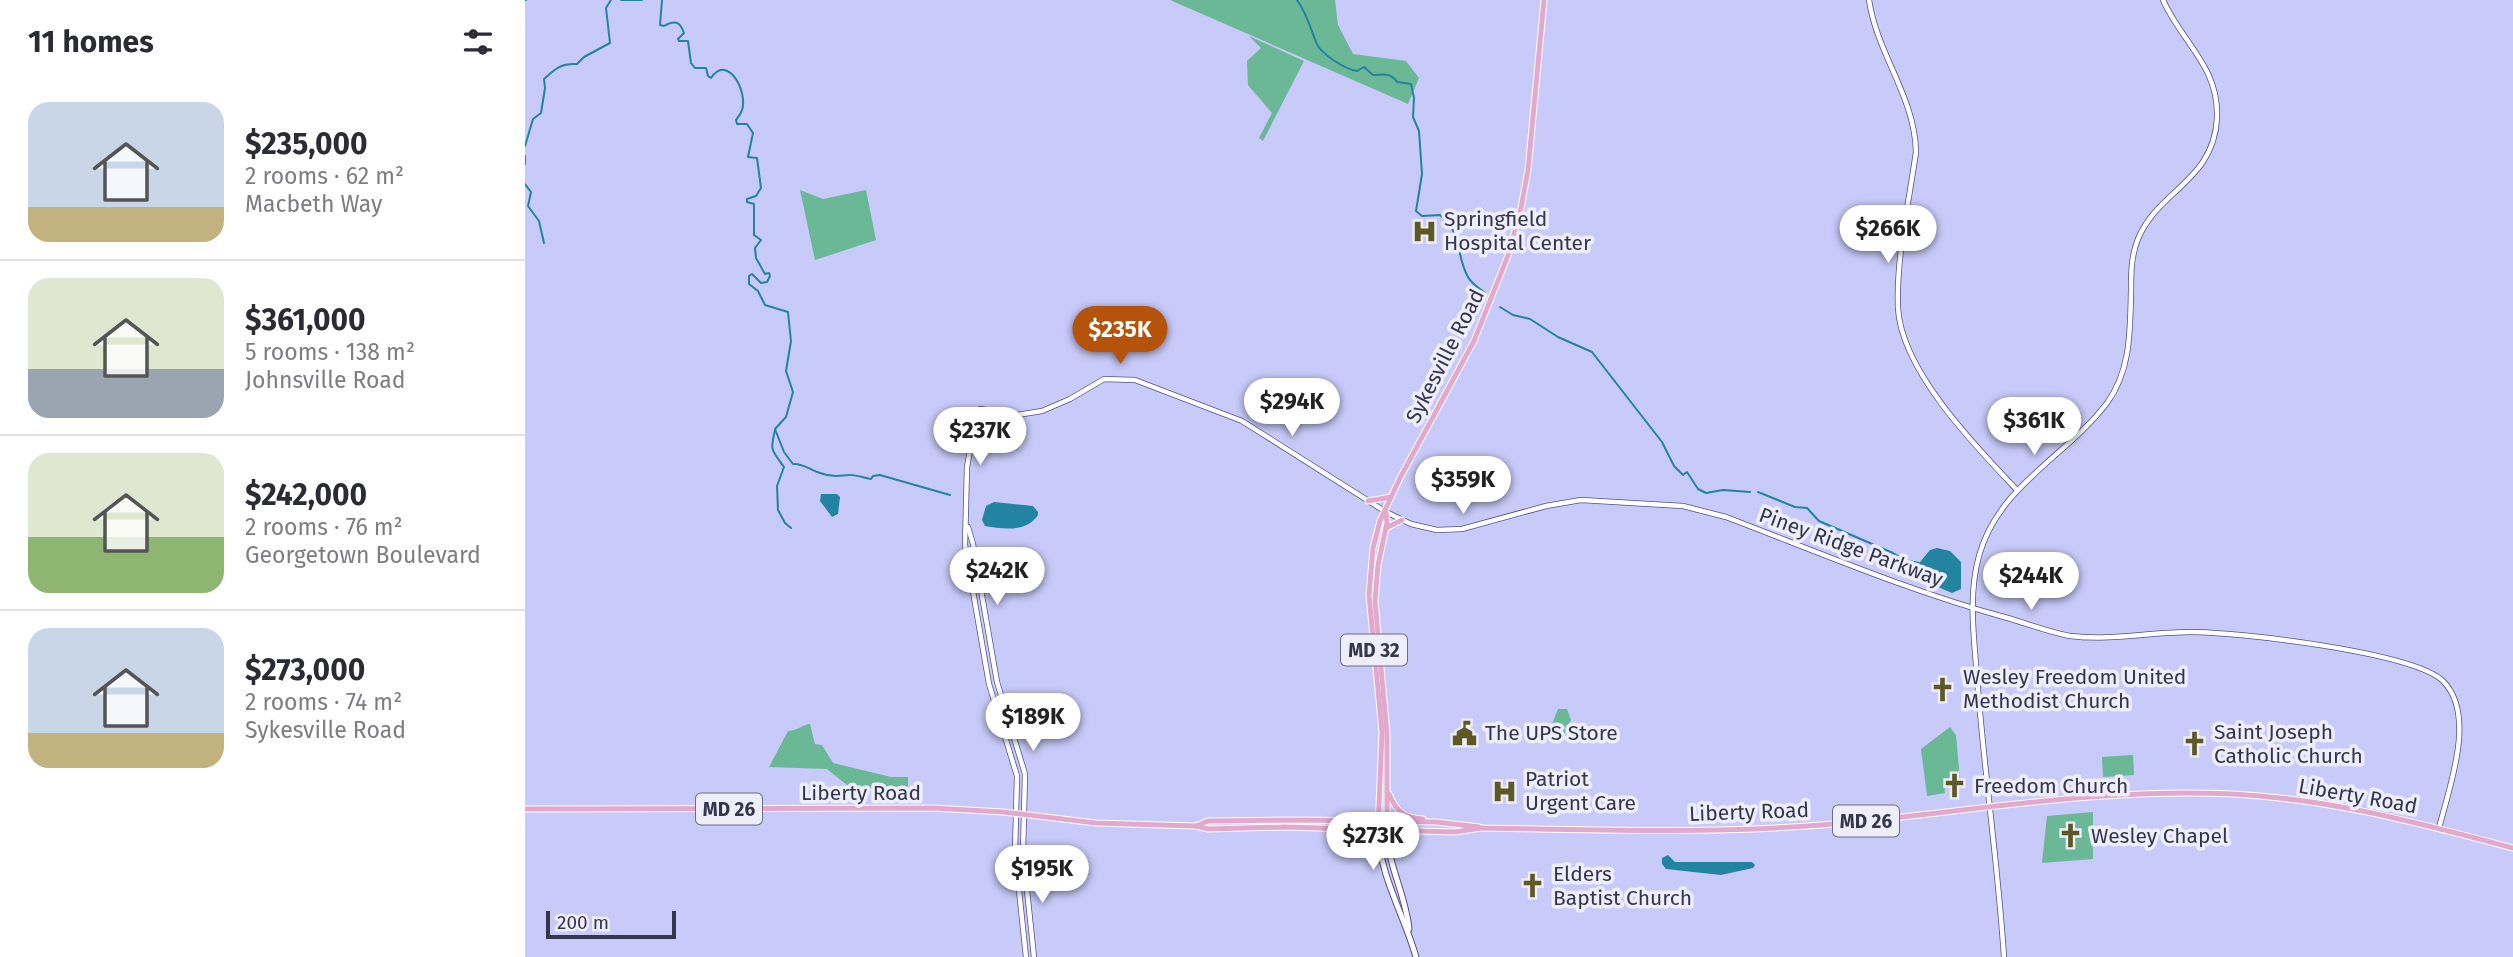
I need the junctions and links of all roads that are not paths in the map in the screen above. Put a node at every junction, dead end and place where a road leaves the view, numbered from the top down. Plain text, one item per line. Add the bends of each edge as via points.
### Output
1 (1544, 0) edge
2 (1869, 0) edge
3 (2162, 0) edge
4 (2017, 490) junction
5 (1391, 497) junction
6 (1368, 501) junction
7 (1386, 512) junction
8 (1402, 520) junction
9 (966, 523) junction
10 (1386, 528) junction
11 (1972, 608) junction
12 (1387, 791) junction
13 (1988, 808) junction
14 (525, 809) edge
15 (1017, 813) junction
16 (1025, 814) junction
17 (1378, 821) junction
18 (1387, 821) junction
19 (1436, 822) junction
20 (1196, 825) junction
21 (1482, 828) junction
22 (2439, 828) junction
23 (1352, 830) junction
24 (1378, 830) junction
25 (1387, 830) junction
26 (1413, 831) junction
27 (2513, 848) edge
28 (1380, 850) junction
29 (1389, 854) junction
30 (1409, 935) junction
31 (1026, 957) edge
32 (1034, 957) edge
33 (1416, 957) edge
34 (2004, 957) edge

1 - 5 main road, Sykesville Road / MD 32 via 1528,170 1509,253 1482,326
2 - 4 street via 1916,136 1899,287 1903,332 1950,416
3 - 4 street via 2212,80 2217,119 2213,137 2202,164 2153,214 2138,238 2131,270 2129,345 2117,385 2097,414
4 - 11 street via 1983,542
5 - 6 main road
5 - 7 main road, Sykesville Road / MD 32
6 - 7 street, Piney Ridge Parkway
6 - 9 street, Piney Ridge Parkway via 1242,421 1135,380 1104,379 1042,411 1017,415 980,409 967,467
7 - 8 street, Piney Ridge Parkway
7 - 10 main road, Sykesville Road / MD 32
7 - 17 main road, Sykesville Road / MD 32 via 1377,533 1369,587 1381,724
8 - 10 main road
8 - 11 street, Piney Ridge Parkway via 1437,530 1462,529 1567,501 1683,506 1725,517
9 - 15 street via 965,545 989,684 1015,767
9 - 16 street via 997,682 1023,765
10 - 12 main road, Sykesville Road / MD 32 via 1375,601 1386,712
11 - 13 street
11 - 22 street, Piney Ridge Parkway via 2070,636 2221,634 2308,643 2426,670 2447,686 2460,718
12 - 18 main road, Sykesville Road / MD 32
12 - 19 main road via 1401,813
13 - 21 main road, Liberty Road / MD 26 via 1740,830
13 - 22 main road, Liberty Road / MD 26 via 2126,794 2223,794 2335,805
13 - 34 street
14 - 15 main road, Liberty Road / MD 26 via 933,808
15 - 16 main road, Liberty Road / MD 26
15 - 31 street via 1015,852
16 - 20 main road, Liberty Road / MD 26 via 1096,823
16 - 32 street via 1023,852
17 - 18 main road, Liberty Road / MD 26
17 - 20 main road, Liberty Road / MD 26 via 1208,821
17 - 24 main road, Sykesville Road / MD 32
18 - 19 main road, Liberty Road / MD 26
18 - 25 main road, Sykesville Road / MD 32
19 - 21 main road, Liberty Road / MD 26
20 - 23 main road, Liberty Road / MD 26 via 1208,829
21 - 26 main road, Liberty Road / MD 26
22 - 27 main road, Liberty Road / MD 26
23 - 24 main road, Liberty Road / MD 26
23 - 28 main road
24 - 25 main road, Liberty Road / MD 26
24 - 28 main road, Sykesville Road / MD 32
25 - 26 main road, Liberty Road / MD 26
25 - 29 main road, Sykesville Road / MD 32
26 - 29 main road via 1394,838
28 - 30 main road, Sykesville Road / MD 32
29 - 30 main road, Sykesville Road / MD 32 via 1408,915
30 - 33 main road, Sykesville Road / MD 32

